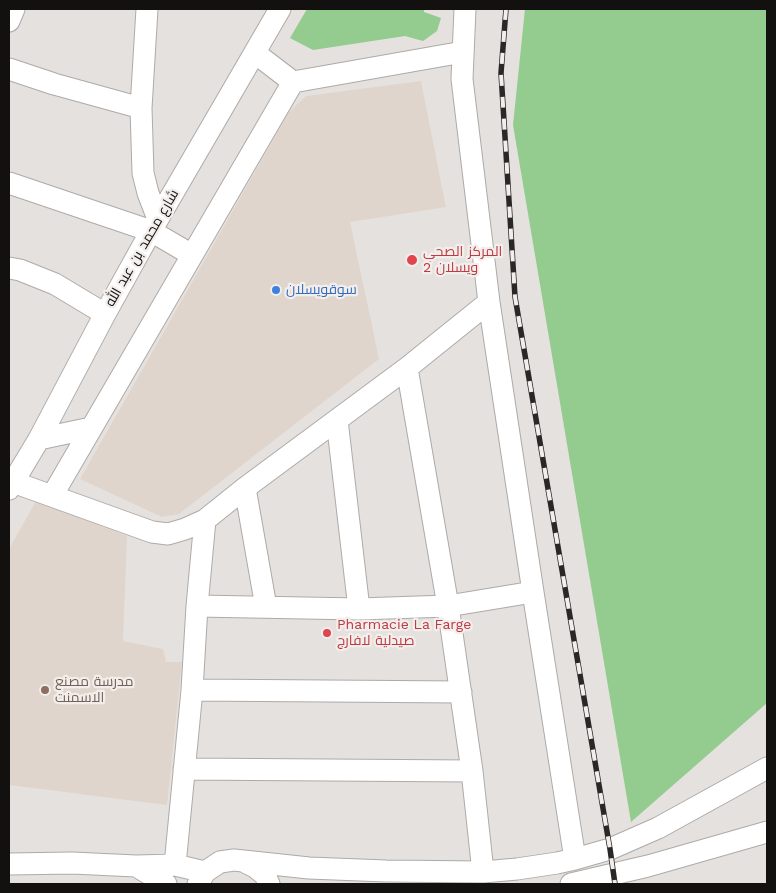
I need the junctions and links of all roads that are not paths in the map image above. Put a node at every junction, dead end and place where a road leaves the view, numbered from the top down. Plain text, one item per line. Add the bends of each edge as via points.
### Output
1 (14, 9) edge
2 (147, 9) edge
3 (280, 9) edge
4 (465, 9) edge
5 (9, 21) edge
6 (463, 52) junction
7 (254, 53) junction
8 (9, 69) edge
9 (293, 82) junction
10 (141, 108) junction
11 (9, 183) edge
12 (154, 225) junction
13 (192, 255) junction
14 (9, 268) edge
15 (489, 302) junction
16 (104, 314) junction
17 (407, 368) junction
18 (336, 420) junction
19 (91, 428) junction
20 (39, 438) junction
21 (11, 485) edge
22 (245, 488) junction
23 (52, 496) junction
24 (205, 520) junction
25 (533, 592) junction
26 (197, 606) junction
27 (448, 606) junction
28 (266, 607) junction
29 (359, 609) junction
30 (192, 690) junction
31 (461, 692) junction
32 (767, 768) edge
33 (184, 769) junction
34 (472, 771) junction
35 (767, 832) edge
36 (575, 859) junction
37 (234, 860) junction
38 (9, 864) edge
39 (175, 865) junction
40 (136, 866) junction
41 (483, 872) junction
42 (201, 878) edge
43 (166, 884) edge
44 (269, 884) edge
45 (571, 884) edge

1 - 5 street
2 - 10 street
3 - 7 street, شارع محمد بن عبد الله
4 - 6 street
6 - 9 street
6 - 15 street via 462,79
7 - 9 street
7 - 12 street, شارع محمد بن عبد الله
8 - 10 street
9 - 13 street
10 - 12 street via 143,173
11 - 12 street
12 - 13 street
12 - 16 street, شارع محمد بن عبد الله
13 - 19 street
14 - 16 street via 55,284
15 - 17 street
15 - 25 street
16 - 20 street, شارع محمد بن عبد الله
17 - 18 street
17 - 27 street
18 - 22 street
18 - 29 street
19 - 20 street
19 - 23 street
20 - 21 street, شارع محمد بن عبد الله
21 - 23 street
22 - 24 street
22 - 28 street
23 - 24 street via 152,532 168,534
24 - 26 street
25 - 27 street
25 - 36 street
26 - 28 street
26 - 30 street
27 - 29 street
27 - 31 street
28 - 29 street
30 - 31 street
30 - 33 street
31 - 34 street
32 - 36 street via 658,828
33 - 34 street
33 - 39 street
34 - 41 street
35 - 45 street
36 - 41 street
37 - 41 street via 309,868
37 - 42 street via 220,862
37 - 44 street via 255,866
38 - 40 street
39 - 40 street
39 - 42 street
40 - 43 street

